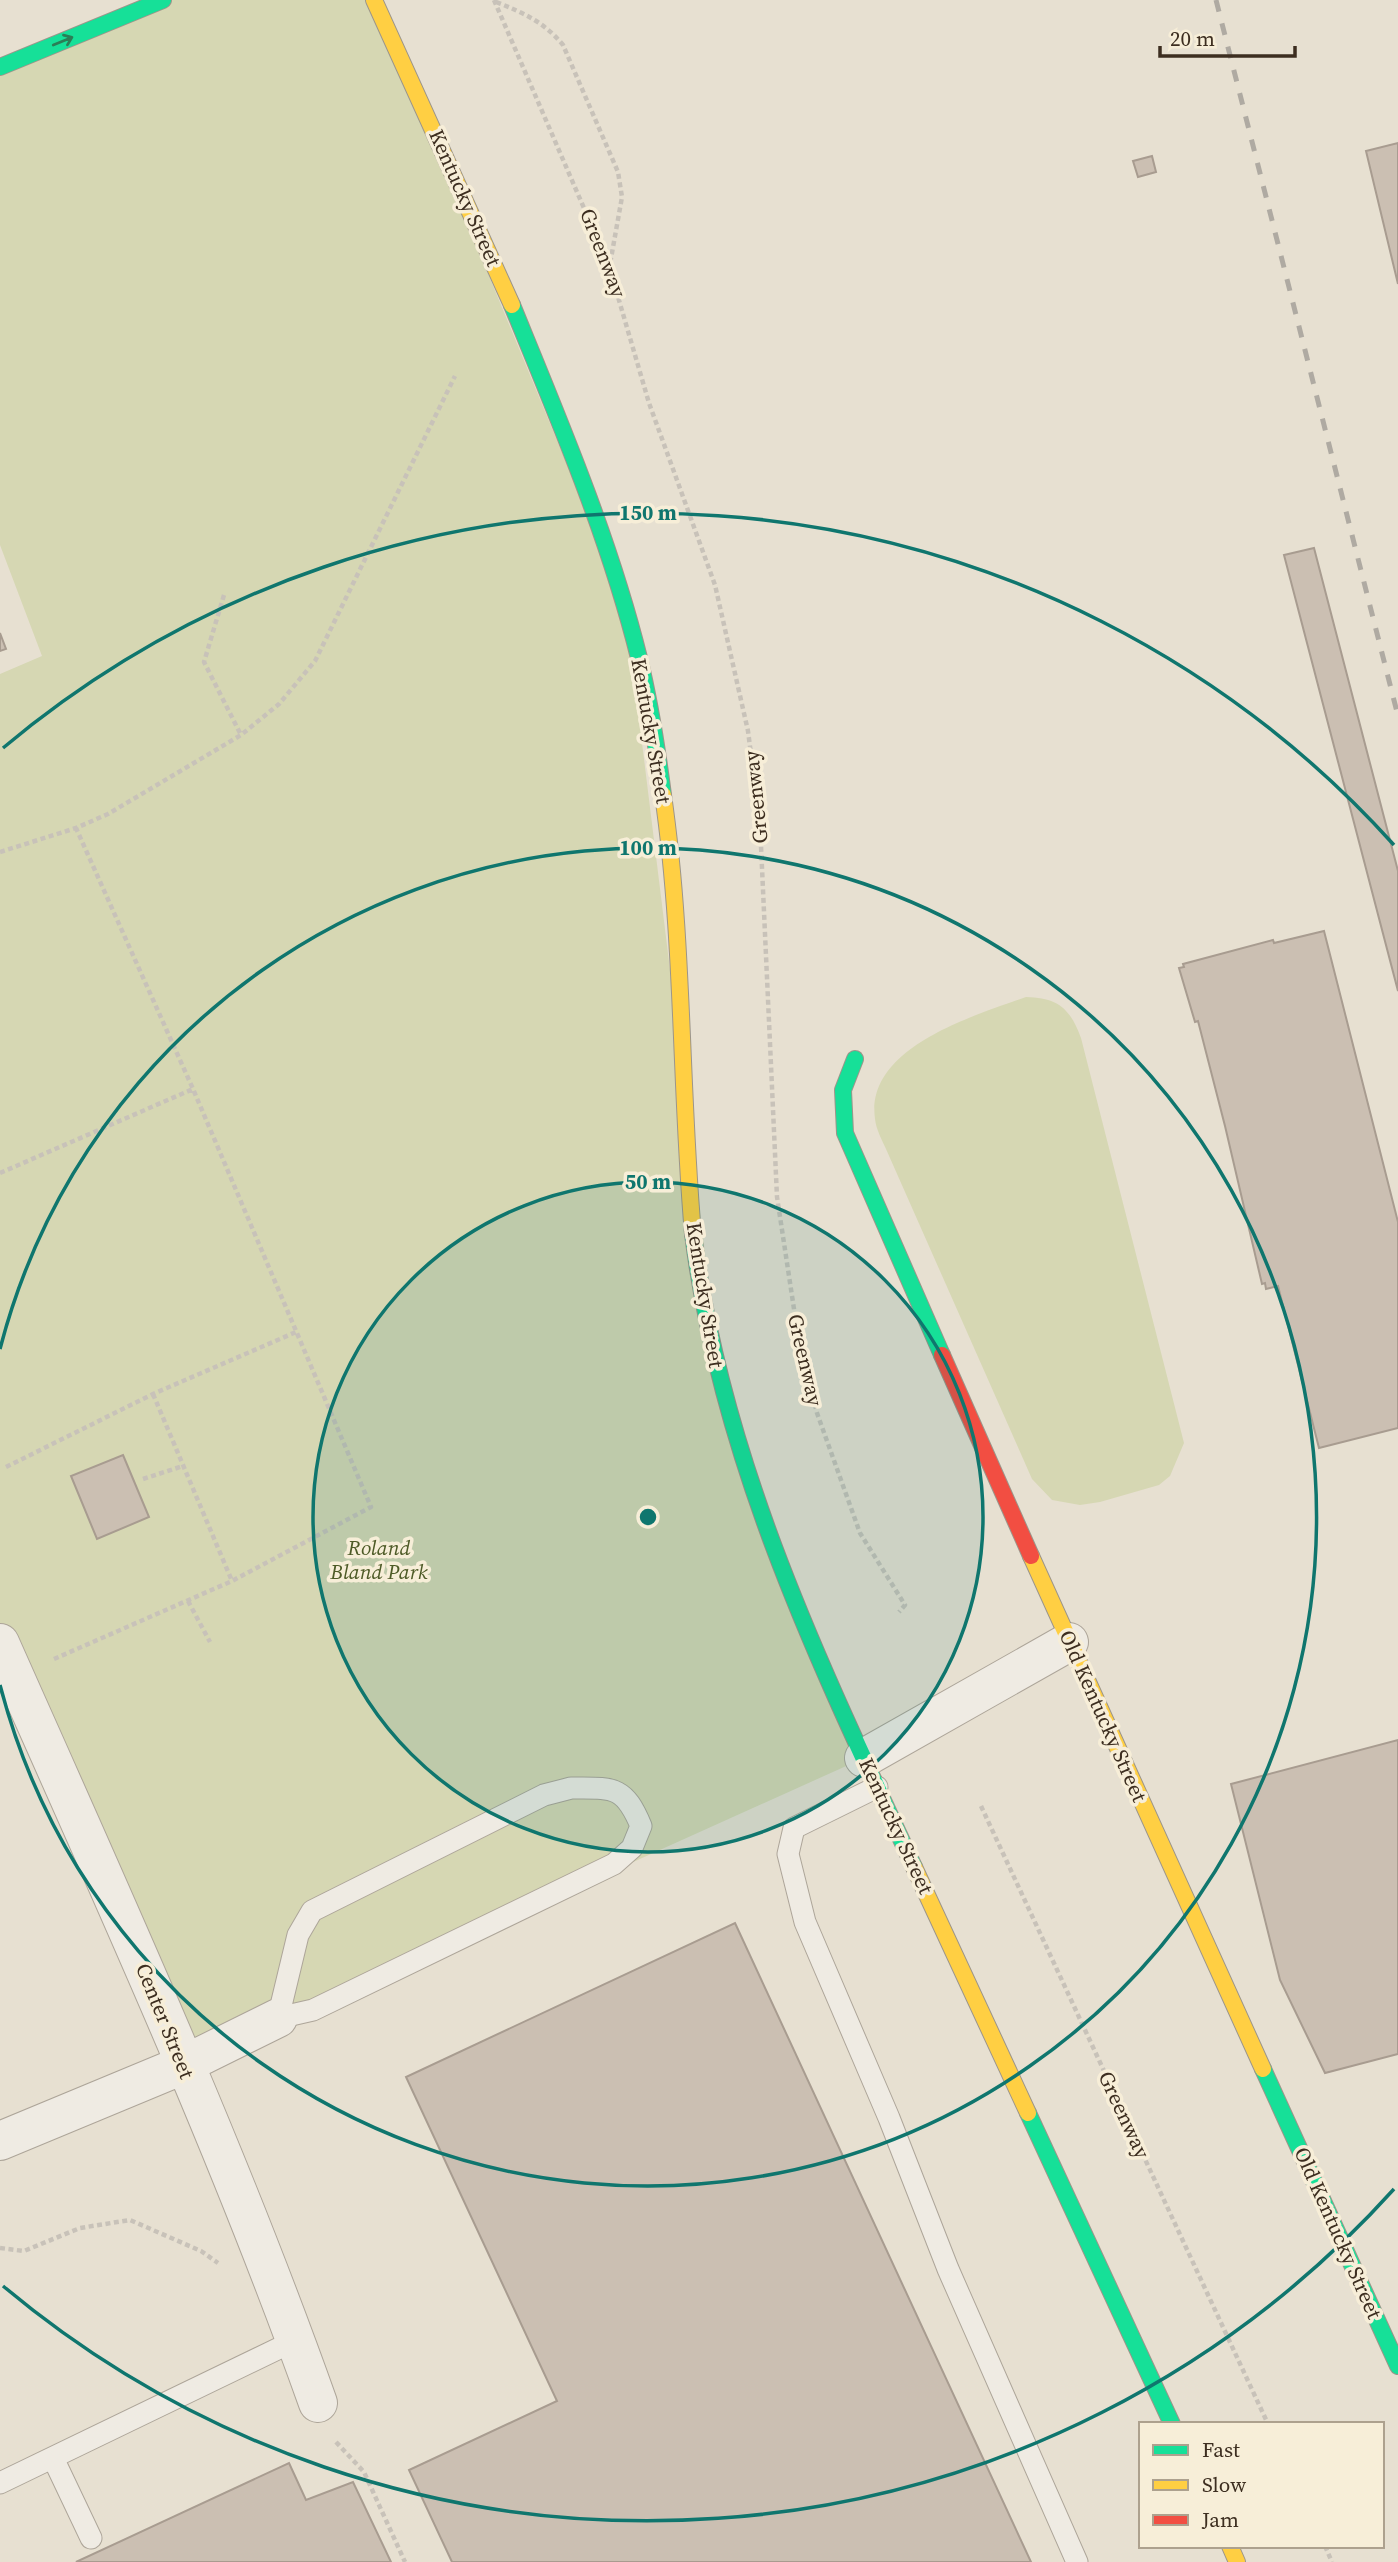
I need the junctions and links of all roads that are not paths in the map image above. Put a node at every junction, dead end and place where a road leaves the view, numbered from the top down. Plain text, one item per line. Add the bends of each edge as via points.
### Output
1 (163, 0) edge
2 (374, 0) edge
3 (0, 66) edge
4 (855, 1059) dead end
5 (1069, 1642) junction
6 (6, 1661) edge
7 (870, 1772) junction
8 (278, 2018) junction
9 (183, 2065) junction
10 (0, 2141) edge
11 (296, 2340) junction
12 (1398, 2366) edge
13 (318, 2403) dead end
14 (1171, 2422) edge
15 (53, 2458) junction
16 (0, 2483) edge
17 (91, 2538) dead end
18 (1077, 2562) edge

3 -> 1 main road
2 - 7 main road, Kentucky Street via 541,372 641,662 664,787 688,1188 706,1324 727,1411 766,1530
4 - 5 main road, Old Kentucky Street via 843,1090 845,1133
5 - 7 street
5 - 12 main road, Old Kentucky Street
6 - 9 street, Center Street
7 - 14 main road, Kentucky Street
7 - 18 lane via 794,1828 788,1854 804,1922 948,2269
8 - 8 lane via 313,2010 614,1864 632,1849 641,1826 631,1801 608,1788 571,1788 544,1795 312,1911 298,1936
8 - 9 street
9 - 10 street
9 - 11 street, Center Street
11 - 13 street, Center Street
11 - 15 lane
15 - 16 lane
15 - 17 lane

